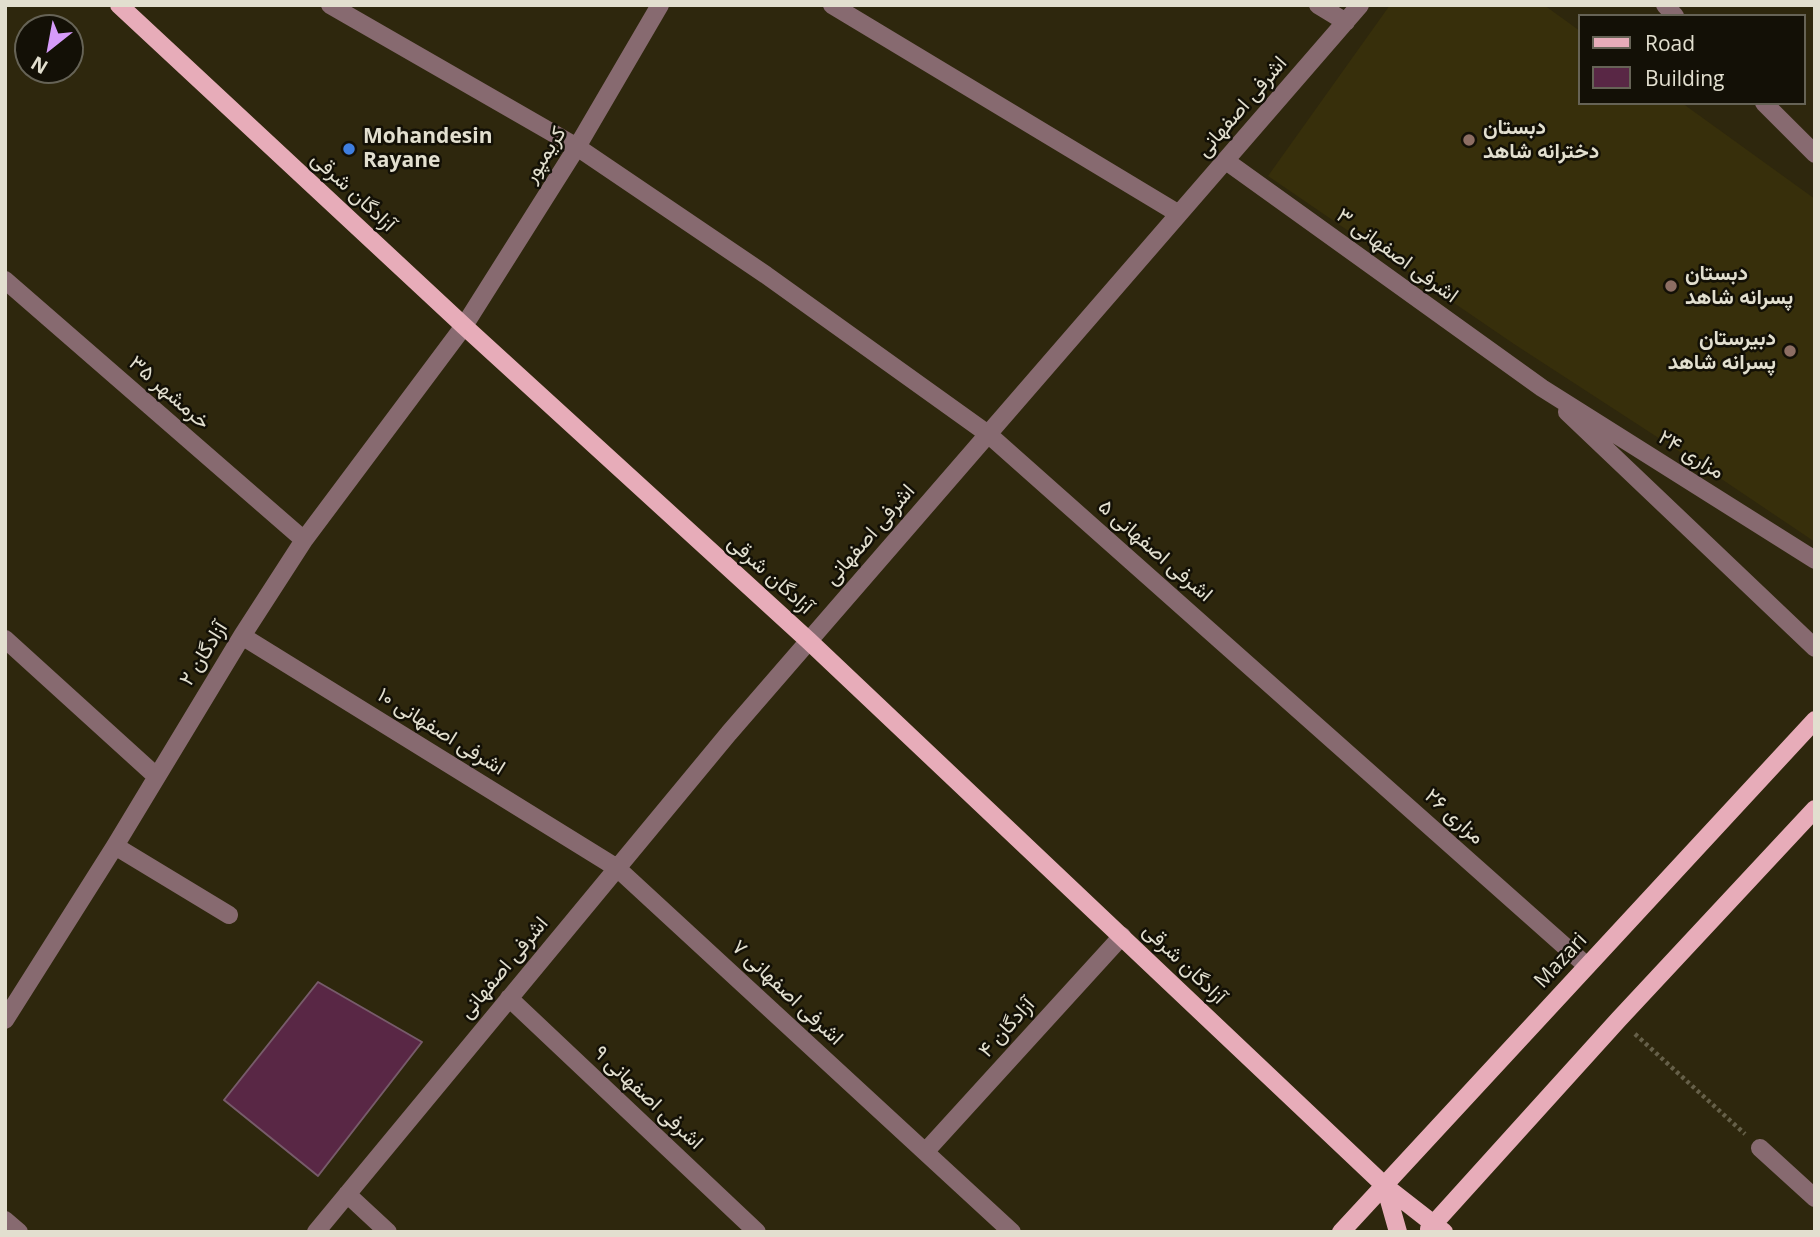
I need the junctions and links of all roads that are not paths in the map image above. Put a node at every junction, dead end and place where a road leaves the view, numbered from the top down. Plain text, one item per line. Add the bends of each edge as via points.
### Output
1 (119, 5) edge
2 (330, 5) edge
3 (660, 5) edge
4 (832, 5) edge
5 (1318, 5) edge
6 (1360, 5) edge
7 (1346, 22) junction
8 (1765, 105) edge
9 (577, 147) junction
10 (1815, 154) edge
11 (1226, 161) junction
12 (1179, 214) junction
13 (5, 280) edge
14 (464, 326) junction
15 (1542, 388) junction
16 (988, 434) junction
17 (304, 540) junction
18 (1815, 560) edge
19 (242, 636) junction
20 (5, 639) edge
21 (809, 641) junction
22 (1815, 648) edge
23 (1291, 702) joint
24 (1815, 720) edge
25 (156, 776) junction
26 (1815, 808) edge
27 (115, 846) junction
28 (617, 868) junction
29 (229, 915) dead end
30 (1122, 936) junction
31 (1587, 967) junction
32 (509, 998) junction
33 (5, 1020) edge
34 (1760, 1148) road end
35 (926, 1151) junction
36 (1385, 1186) junction
37 (347, 1194) junction
38 (1815, 1198) edge
39 (5, 1220) edge
40 (1435, 1229) edge
41 (19, 1232) edge
42 (316, 1232) edge
43 (388, 1232) edge
44 (757, 1232) edge
45 (1012, 1232) edge
46 (1341, 1232) edge
47 (1398, 1232) edge

1 - 14 main road, آزادگان شرقی
2 - 9 street, اشرفی اصفهانی ۵
3 - 9 street, کریمپور
4 - 12 street
5 - 7 street
6 - 7 street, اشرفی اصفهانی
7 - 11 street, اشرفی اصفهانی
8 - 10 street
9 - 14 street, کریمپور
9 - 16 street, اشرفی اصفهانی ۵
11 - 12 street, اشرفی اصفهانی
11 - 15 street, اشرفی اصفهانی ۳
12 - 16 street, اشرفی اصفهانی
13 - 17 street, خرمشهر ۳۵
14 - 17 street, آزادگان ۲
14 - 21 main road, آزادگان شرقی
15 - 18 street, مزاری ۲۴
15 - 22 street
16 - 21 street, اشرفی اصفهانی
16 - 23 street, اشرفی اصفهانی ۵
17 - 19 street, آزادگان ۲
19 - 25 street, آزادگان ۲
19 - 28 street, اشرفی اصفهانی ۱۰
20 - 25 street
21 - 28 street, اشرفی اصفهانی
21 - 30 main road, آزادگان شرقی
23 - 31 street, مزاری ۲۶
24 - 31 main road, Mazari
25 - 27 street, آزادگان ۲
26 - 40 main road via 1619,1019
27 - 29 street
27 - 33 street, آزادگان ۲
28 - 32 street, اشرفی اصفهانی
28 - 35 street, اشرفی اصفهانی ۷
30 - 35 street, آزادگان ۴
30 - 36 main road, آزادگان شرقی
31 - 36 main road, Mazari
32 - 37 street, اشرفی اصفهانی
32 - 44 street, اشرفی اصفهانی ۹
34 - 38 street
35 - 45 street, اشرفی اصفهانی ۷
36 - 40 main road, آزادگان شرقی
36 - 46 main road, Mazari
36 - 47 main road
37 - 42 street, اشرفی اصفهانی
37 - 43 street
39 - 41 street

